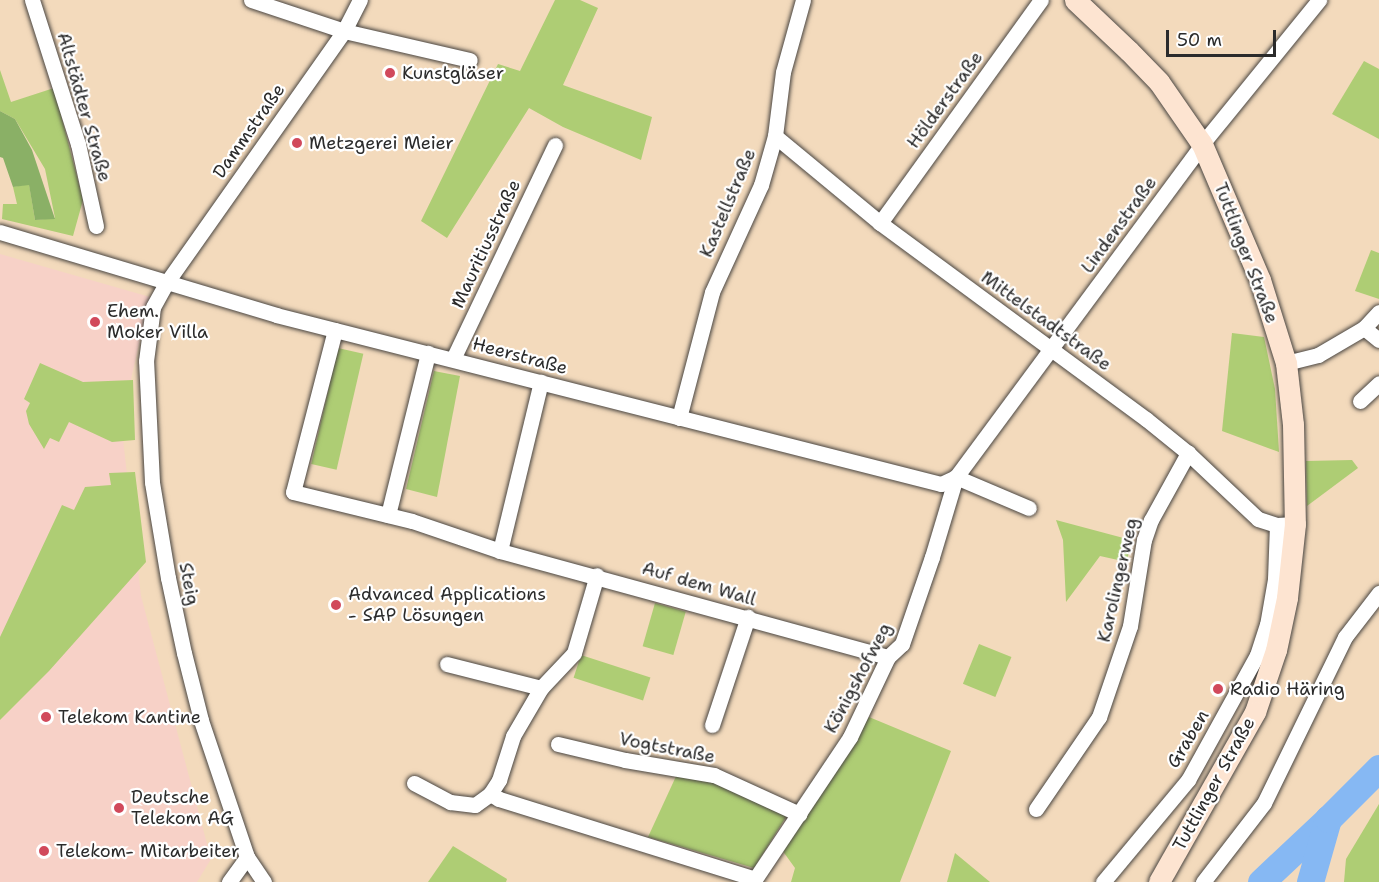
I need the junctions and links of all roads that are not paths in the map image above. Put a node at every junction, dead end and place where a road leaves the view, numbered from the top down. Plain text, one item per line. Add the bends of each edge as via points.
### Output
1 (32, 0) edge
2 (251, 0) edge
3 (360, 0) edge
4 (803, 0) edge
5 (1041, 0) edge
6 (1075, 0) edge
7 (1319, 0) edge
8 (344, 31) junction
9 (470, 60) dead end
10 (775, 136) junction
11 (1202, 144) junction
12 (555, 145) dead end
13 (880, 223) junction
14 (96, 226) dead end
15 (0, 232) edge
16 (167, 282) junction
17 (1379, 312) edge
18 (1364, 328) junction
19 (335, 330) junction
20 (1379, 340) edge
21 (1052, 349) junction
22 (428, 353) junction
23 (453, 359) junction
24 (1287, 363) junction
25 (541, 382) junction
26 (1379, 383) edge
27 (1360, 401) dead end
28 (679, 418) junction
29 (1188, 453) junction
30 (956, 477) junction
31 (1029, 508) dead end
32 (388, 515) junction
33 (1286, 524) junction
34 (500, 551) junction
35 (597, 575) junction
36 (1379, 592) edge
37 (748, 617) junction
38 (888, 657) junction
39 (447, 664) dead end
40 (541, 688) junction
41 (712, 725) dead end
42 (558, 744) dead end
43 (414, 783) dead end
44 (490, 794) junction
45 (1036, 809) dead end
46 (799, 814) junction
47 (247, 857) junction
48 (752, 881) edge
49 (229, 882) edge
50 (264, 882) edge
51 (1103, 882) edge
52 (1159, 882) edge
53 (1203, 882) edge

1 - 14 street, Altstädter Straße via 78,144
2 - 8 street
3 - 8 street, Dammstraße
4 - 10 street, Kastellstraße via 783,72
5 - 13 street, Hölderstraße
6 - 11 street, Tuttlinger Straße via 1159,82
7 - 11 street, Lindenstraße
8 - 9 street
8 - 16 street, Dammstraße
10 - 13 street, Mittelstadtstraße
10 - 28 street, Kastellstraße via 761,185 712,292
11 - 21 street, Lindenstraße
11 - 24 street, Tuttlinger Straße via 1260,280
12 - 23 street, Mauritiusstraße
13 - 21 street, Mittelstadtstraße
15 - 16 street, Heerstraße
16 - 19 street, Heerstraße
16 - 47 street, Steig via 153,307 146,361 152,482 192,684
17 - 18 street
18 - 20 street
18 - 24 street via 1318,356
19 - 22 street, Heerstraße
19 - 32 street, Auf dem Wall via 293,492
21 - 29 street, Mittelstadtstraße
21 - 30 street, Lindenstraße
22 - 23 street, Heerstraße
22 - 32 street
23 - 25 street, Heerstraße
24 - 33 street, Tuttlinger Straße via 1296,463
25 - 28 street, Heerstraße
25 - 34 street
26 - 27 street
28 - 30 street, Heerstraße via 941,484
29 - 33 street, Mittelstadtstraße via 1258,519
29 - 45 street, Karolingerweg via 1144,540 1130,626 1099,717
30 - 31 street
30 - 38 street, Königshofweg via 902,644
32 - 34 street, Auf dem Wall
33 - 51 street, Graben via 1267,625 1257,655 1188,780
33 - 52 street, Tuttlinger Straße via 1287,598 1276,651 1255,712
34 - 35 street, Auf dem Wall
35 - 37 street, Auf dem Wall
35 - 40 street via 574,653
36 - 53 street via 1346,637 1264,803
37 - 38 street, Auf dem Wall
37 - 41 street
38 - 46 street, Königshofweg via 850,737
39 - 40 street
40 - 44 street via 513,736 499,780
42 - 46 street, Vogtstraße via 714,775
43 - 44 street via 450,802 475,805
44 - 48 street, Königshofweg
46 - 48 street, Königshofweg
47 - 49 street
47 - 50 street, Steig

